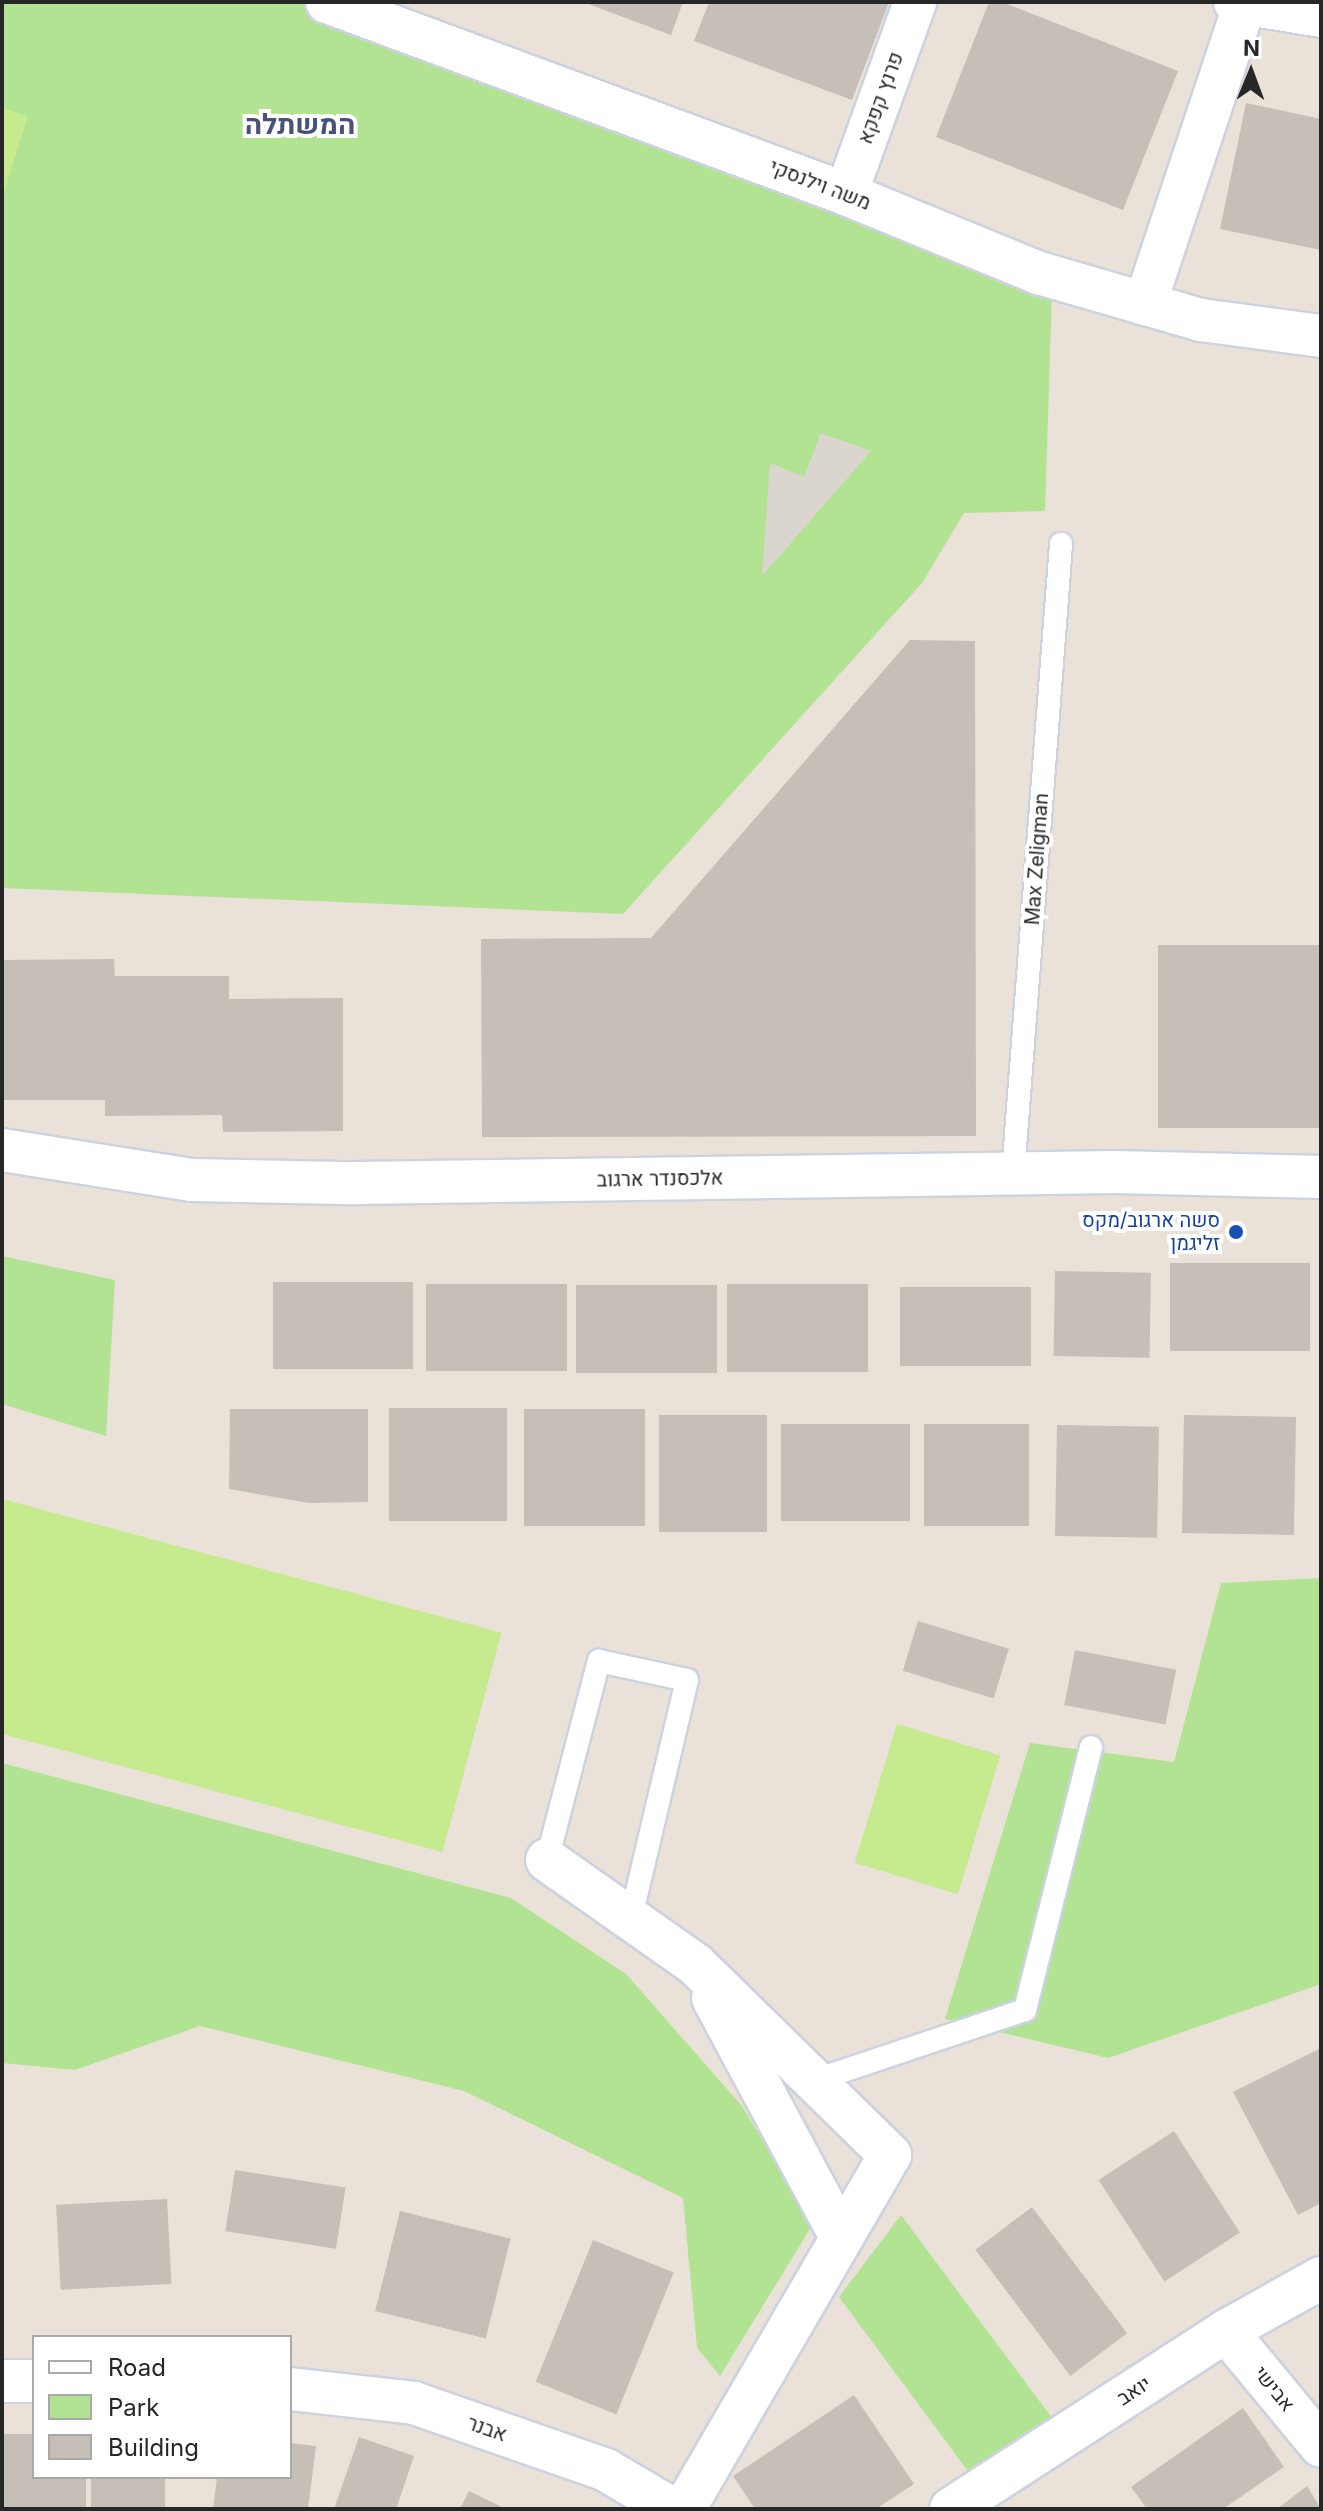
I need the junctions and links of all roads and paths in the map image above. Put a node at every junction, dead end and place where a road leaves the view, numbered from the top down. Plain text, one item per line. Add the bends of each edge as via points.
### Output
1 (327, 2) edge
2 (915, 2) edge
3 (1240, 3) edge
4 (1321, 16) edge
5 (846, 194) junction
6 (1145, 304) junction
7 (1321, 336) edge
8 (1061, 544) dead end
9 (2, 1150) edge
10 (1013, 1174) junction
11 (1321, 1177) edge
12 (1091, 1747) dead end
13 (547, 1860) joint
14 (630, 1921) junction
15 (695, 1964) junction
16 (816, 2080) junction
17 (839, 2233) junction
18 (1321, 2278) edge
19 (1226, 2331) junction
20 (2, 2381) edge
21 (32, 2381) edge
22 (292, 2389) edge
23 (1321, 2446) edge
24 (672, 2509) edge
25 (684, 2509) edge
26 (951, 2509) edge

1 - 5 street, משה וילנסקי
2 - 5 street, פרנץ קפקא
3 - 4 street
3 - 6 street
5 - 6 street, משה וילנסקי via 1039,273
6 - 7 street, משה וילנסקי via 1201,320
8 - 10 lane, Max Zeligman
9 - 10 street, אלכסנדר ארגוב via 192,1180 355,1183
10 - 11 street, אלכסנדר ארגוב
12 - 16 lane via 1025,2010
13 - 14 street
13 - 14 lane via 599,1661 687,1680
14 - 15 street
15 - 16 street
15 - 17 street
16 - 17 street via 890,2155
17 - 25 street
18 - 19 street, יואב
19 - 23 street, אבישי
19 - 26 street, יואב
20 - 21 street
22 - 24 street, אבנר via 414,2403 606,2470

